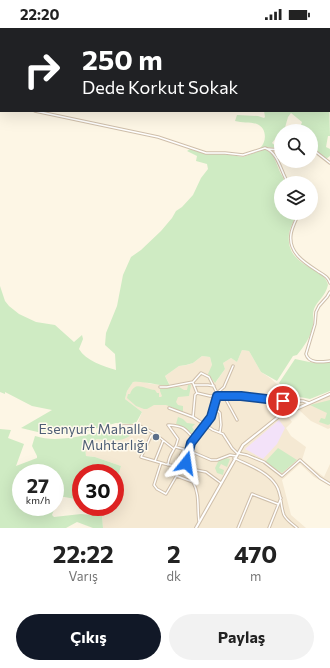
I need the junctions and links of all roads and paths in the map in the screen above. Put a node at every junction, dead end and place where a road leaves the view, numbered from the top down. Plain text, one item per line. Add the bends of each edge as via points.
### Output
1 (40, 112) edge
2 (268, 149) junction
3 (274, 149) edge
4 (318, 154) edge
5 (330, 163) edge
6 (284, 176) edge
7 (296, 220) edge
8 (330, 283) edge
9 (330, 292) edge
10 (330, 361) edge
11 (233, 366) dead end
12 (193, 382) junction
13 (194, 386) junction
14 (214, 386) junction
15 (160, 387) dead end
16 (197, 393) junction
17 (217, 393) junction
18 (330, 394) edge
19 (217, 396) junction
20 (224, 396) junction
21 (309, 403) junction
22 (169, 408) dead end
23 (214, 408) junction
24 (193, 417) junction
25 (237, 420) dead end
26 (205, 425) junction
27 (123, 426) dead end
28 (220, 432) junction
29 (154, 433) junction
30 (194, 438) junction
31 (163, 441) junction
32 (176, 447) junction
33 (174, 449) junction
34 (184, 449) junction
35 (190, 451) junction
36 (236, 456) junction
37 (154, 462) junction
38 (161, 463) junction
39 (168, 465) junction
40 (180, 468) junction
41 (177, 476) junction
42 (221, 483) junction
43 (330, 484) edge
44 (281, 498) junction
45 (278, 504) junction
46 (200, 522) junction
47 (196, 528) edge
48 (238, 528) edge
49 (269, 528) edge
50 (297, 528) edge

1 - 2 street via 158,137 206,153 225,152 243,156 260,148
2 - 3 street
2 - 6 street via 275,154
4 - 5 street
7 - 8 street via 291,233 294,252 324,275
9 - 10 street via 318,306 306,354 309,359 318,362
11 - 17 street via 224,387
12 - 13 street
12 - 14 street via 201,373 209,377
12 - 15 street
13 - 14 street
13 - 16 street
14 - 17 street
16 - 19 street
16 - 24 street
17 - 19 street
18 - 21 street
19 - 20 street
19 - 23 street
20 - 21 street
20 - 25 street
21 - 36 street via 278,417 243,445
22 - 24 street
23 - 26 street
23 - 28 street via 220,413
24 - 26 street
26 - 28 street
26 - 30 street
27 - 29 street via 140,426
28 - 36 street
29 - 31 street
29 - 37 street via 141,457
30 - 32 street via 184,428 168,425 178,439
30 - 35 street
31 - 33 street
31 - 37 street
32 - 33 street
32 - 34 street
33 - 39 street via 169,456
34 - 35 street
34 - 40 street via 178,460
35 - 36 street via 211,460
35 - 40 street via 186,463
36 - 42 street
36 - 43 street via 247,454 264,462 282,476 300,460
36 - 44 street via 269,478 276,485
37 - 38 street
38 - 39 street
38 - 41 street via 154,485 157,489 166,494
39 - 40 street
40 - 41 street
40 - 42 street via 206,472
41 - 46 street via 194,482
42 - 46 street
44 - 45 street
44 - 50 street via 284,515
45 - 48 street via 252,494
45 - 49 street
46 - 47 street

